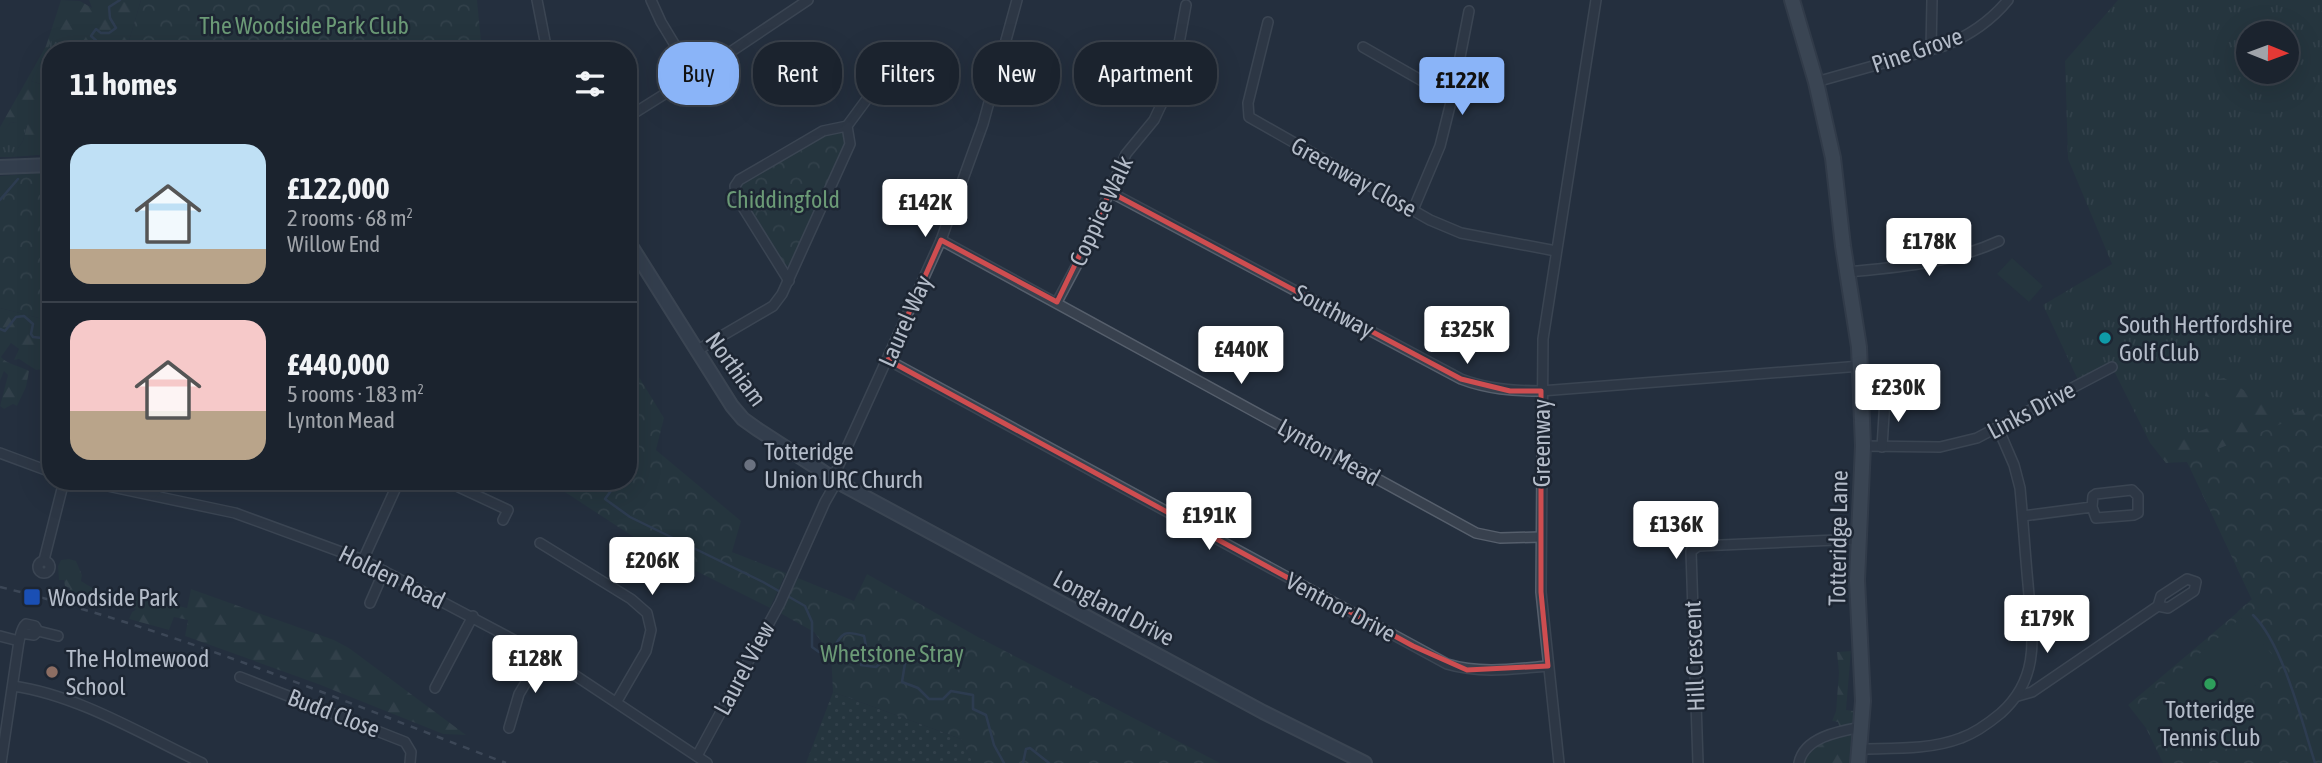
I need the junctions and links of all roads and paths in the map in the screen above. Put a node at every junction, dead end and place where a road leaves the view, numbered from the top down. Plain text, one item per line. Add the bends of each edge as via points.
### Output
1 (537, 0) edge
2 (651, 0) edge
3 (808, 0) edge
4 (1017, 0) edge
5 (1596, 0) edge
6 (1792, 0) edge
7 (1932, 0) edge
8 (2008, 0) edge
9 (1186, 5) dead end
10 (1469, 11) dead end
11 (1268, 23) dead end
12 (545, 42) edge
13 (673, 42) edge
14 (739, 45) edge
15 (1363, 47) dead end
16 (1931, 50) junction
17 (1816, 82) junction
18 (658, 98) edge
19 (1452, 98) junction
20 (862, 105) edge
21 (637, 111) edge
22 (847, 126) junction
23 (42, 165) edge
24 (0, 167) edge
25 (1110, 192) junction
26 (1413, 210) junction
27 (941, 240) junction
28 (1999, 241) dead end
29 (1556, 251) junction
30 (637, 256) edge
31 (1848, 272) junction
32 (789, 281) junction
33 (1057, 302) junction
34 (696, 351) junction
35 (888, 360) junction
36 (1861, 366) junction
37 (2112, 367) dead end
38 (1541, 391) junction
39 (1885, 399) dead end
40 (1998, 428) junction
41 (1863, 446) junction
42 (1882, 447) junction
43 (0, 453) edge
44 (42, 469) edge
45 (839, 482) junction
46 (62, 490) edge
47 (131, 490) edge
48 (156, 490) edge
49 (392, 490) edge
50 (465, 490) edge
51 (153, 494) junction
52 (2092, 507) junction
53 (2022, 516) junction
54 (503, 520) dead end
55 (1540, 537) junction
56 (1859, 539) junction
57 (540, 543) dead end
58 (44, 560) dead end
59 (363, 560) junction
60 (384, 571) junction
61 (791, 580) joint
62 (370, 603) dead end
63 (2158, 606) dead end
64 (473, 616) junction
65 (0, 636) edge
66 (58, 636) dead end
67 (20, 637) junction
68 (542, 654) junction
69 (1548, 666) junction
70 (240, 677) dead end
71 (13, 686) junction
72 (435, 688) dead end
73 (2018, 696) junction
74 (617, 701) junction
75 (4, 711) edge
76 (1862, 727) junction
77 (509, 728) dead end
78 (696, 756) junction
79 (1859, 756) edge
80 (1, 763) edge
81 (202, 763) edge
82 (410, 763) edge
83 (707, 763) edge
84 (1365, 763) edge
85 (1559, 763) edge
86 (1698, 763) edge
87 (1800, 763) edge

1 - 12 street
2 - 13 street
3 - 14 street
4 - 27 street, Laurel Way via 983,124
5 - 29 street, Greenway
6 - 17 main road, Totteridge Lane
7 - 16 street
8 - 16 street, Pine Grove via 1976,30
9 - 25 street, Coppice Walk via 1172,82 1154,120 1126,154
10 - 19 street
11 - 26 street, Greenway Close via 1248,103 1249,117
15 - 19 street
16 - 17 street, Pine Grove
17 - 31 main road, Totteridge Lane via 1833,158
18 - 21 street
19 - 26 street via 1440,146
20 - 22 street
22 - 32 street via 850,144
22 - 32 street via 823,131 735,186 736,196
23 - 24 street
25 - 33 street, Coppice Walk
25 - 38 street, Southway via 1461,379 1510,391
26 - 29 street, Greenway Close via 1461,233
27 - 33 street, Lynton Mead
27 - 35 street, Laurel Way
28 - 31 street via 1945,260
29 - 38 street, Greenway
30 - 34 street, Northiam
31 - 36 main road, Totteridge Lane
32 - 34 street via 773,306
33 - 55 street, Lynton Mead via 1476,533
34 - 45 street, Northiam via 743,419
35 - 45 street, Laurel Way
35 - 69 street, Ventnor Drive via 1447,664 1467,670
36 - 38 street, Southway
36 - 41 main road, Totteridge Lane
37 - 40 street, Links Drive
38 - 55 street, Greenway
39 - 42 street
40 - 42 street, Links Drive via 1953,445
40 - 53 street via 2017,473
41 - 42 street, Links Drive
41 - 56 main road, Totteridge Lane
43 - 44 street
45 - 61 street, Laurel Way via 825,502
45 - 84 street, Longland Drive
46 - 58 street
47 - 51 street, Holden Road
48 - 51 street
49 - 59 street
50 - 54 street via 508,510
51 - 59 street, Holden Road via 235,513
52 - 52 street via 2096,494 2132,490 2138,496 2139,509 2134,515 2096,518
52 - 53 street
53 - 73 street via 2032,655
55 - 69 street, Greenway
56 - 76 main road, Totteridge Lane
56 - 86 street, Hill Crescent via 1698,545 1691,551
57 - 74 street via 647,613 651,630 646,651
59 - 60 street, Holden Road
60 - 62 street
60 - 64 street, Holden Road
61 - 78 street, Laurel View
63 - 73 street via 2032,692
64 - 68 street, Holden Road
64 - 72 street
65 - 67 street
66 - 67 street via 38,631
67 - 71 street
68 - 74 street, Holden Road
68 - 77 street via 519,694
69 - 85 street, Greenway
70 - 82 street, Budd Close via 394,736 410,747
71 - 75 street
71 - 81 street via 119,721
73 - 79 street via 1984,726 1960,738
74 - 78 street, Holden Road
75 - 80 street
76 - 79 main road, Totteridge Lane
76 - 87 street via 1821,738 1805,748
78 - 83 street, Holden Road

